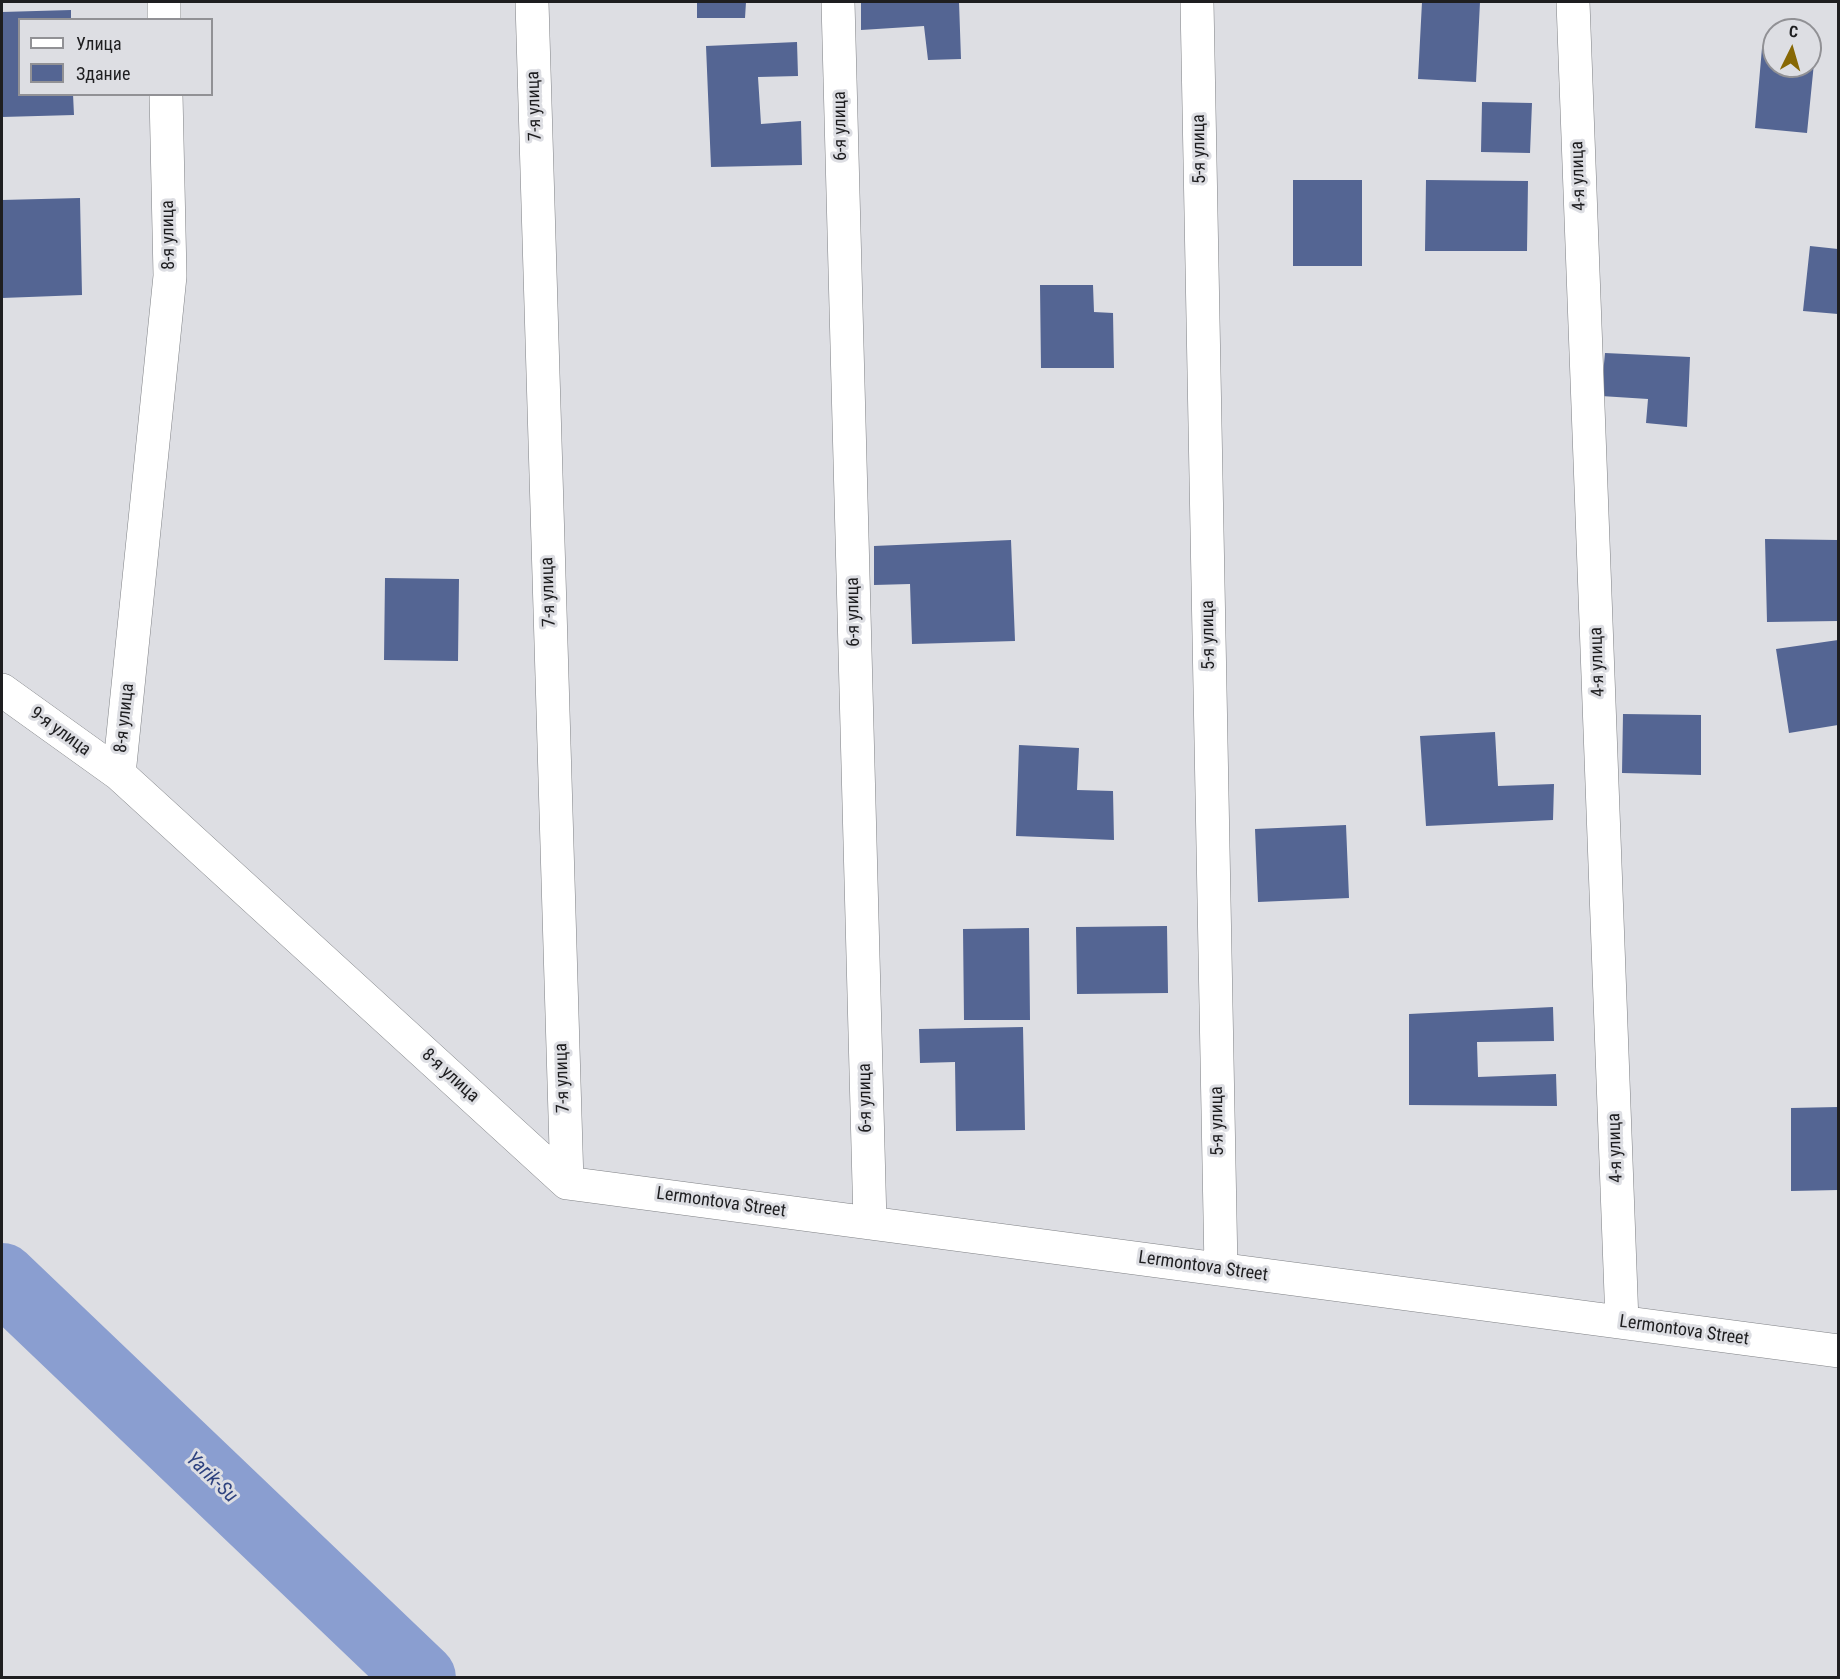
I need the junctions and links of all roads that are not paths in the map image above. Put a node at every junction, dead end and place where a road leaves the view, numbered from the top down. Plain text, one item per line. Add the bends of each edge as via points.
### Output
1 (164, 2) edge
2 (532, 2) edge
3 (838, 2) edge
4 (1197, 2) edge
5 (1573, 2) edge
6 (164, 18) edge
7 (166, 96) edge
8 (2, 690) edge
9 (119, 774) junction
10 (567, 1183) junction
11 (870, 1223) junction
12 (1221, 1269) junction
13 (1622, 1322) junction
14 (1839, 1351) edge

1 - 6 street
2 - 10 street, 7-я улица
3 - 11 street, 6-я улица
4 - 12 street, 5-я улица
5 - 13 street, 4-я улица
7 - 9 street, 8-я улица via 170,276
8 - 9 street, 9-я улица
9 - 10 street, 8-я улица
10 - 11 street, Lermontova Street
11 - 12 street, Lermontova Street
12 - 13 street, Lermontova Street
13 - 14 street, Lermontova Street

